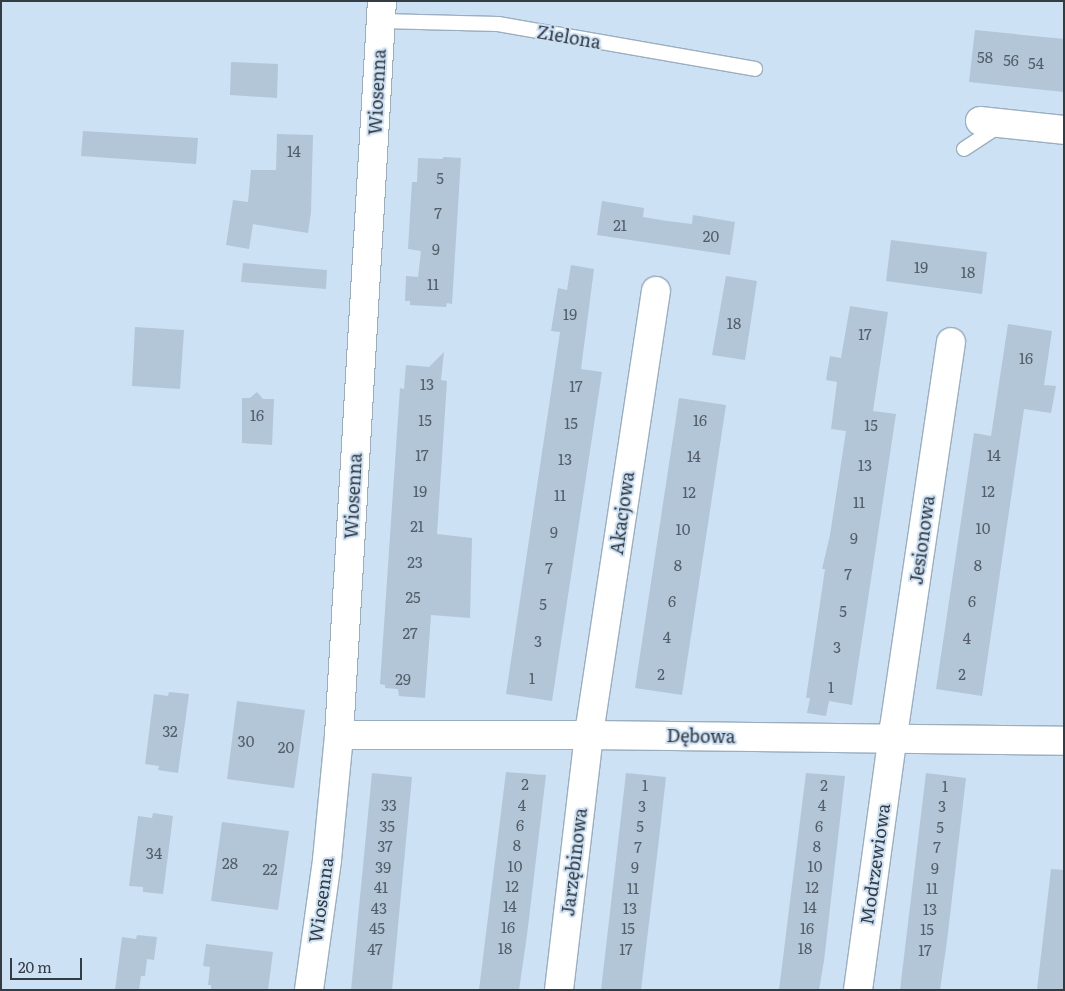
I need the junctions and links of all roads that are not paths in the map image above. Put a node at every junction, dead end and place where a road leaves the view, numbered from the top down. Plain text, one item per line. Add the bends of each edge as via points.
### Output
1 (382, 11) edge
2 (755, 69) dead end
3 (992, 122) joint
4 (1064, 130) edge
5 (964, 149) dead end
6 (656, 290) dead end
7 (951, 342) dead end
8 (339, 735) junction
9 (589, 735) junction
10 (892, 739) junction
11 (1064, 741) edge
12 (309, 990) edge
13 (559, 990) edge
14 (858, 990) edge

1 - 2 lane, Zielona via 498,24
1 - 8 street, Wiosenna
3 - 4 street
3 - 5 lane
6 - 9 street, Akacjowa
7 - 10 street, Jesionowa
8 - 9 street, Dębowa
8 - 12 street, Wiosenna via 327,860
9 - 10 street, Dębowa
9 - 13 street, Jarzębinowa
10 - 11 street, Dębowa
10 - 14 street, Modrzewiowa

